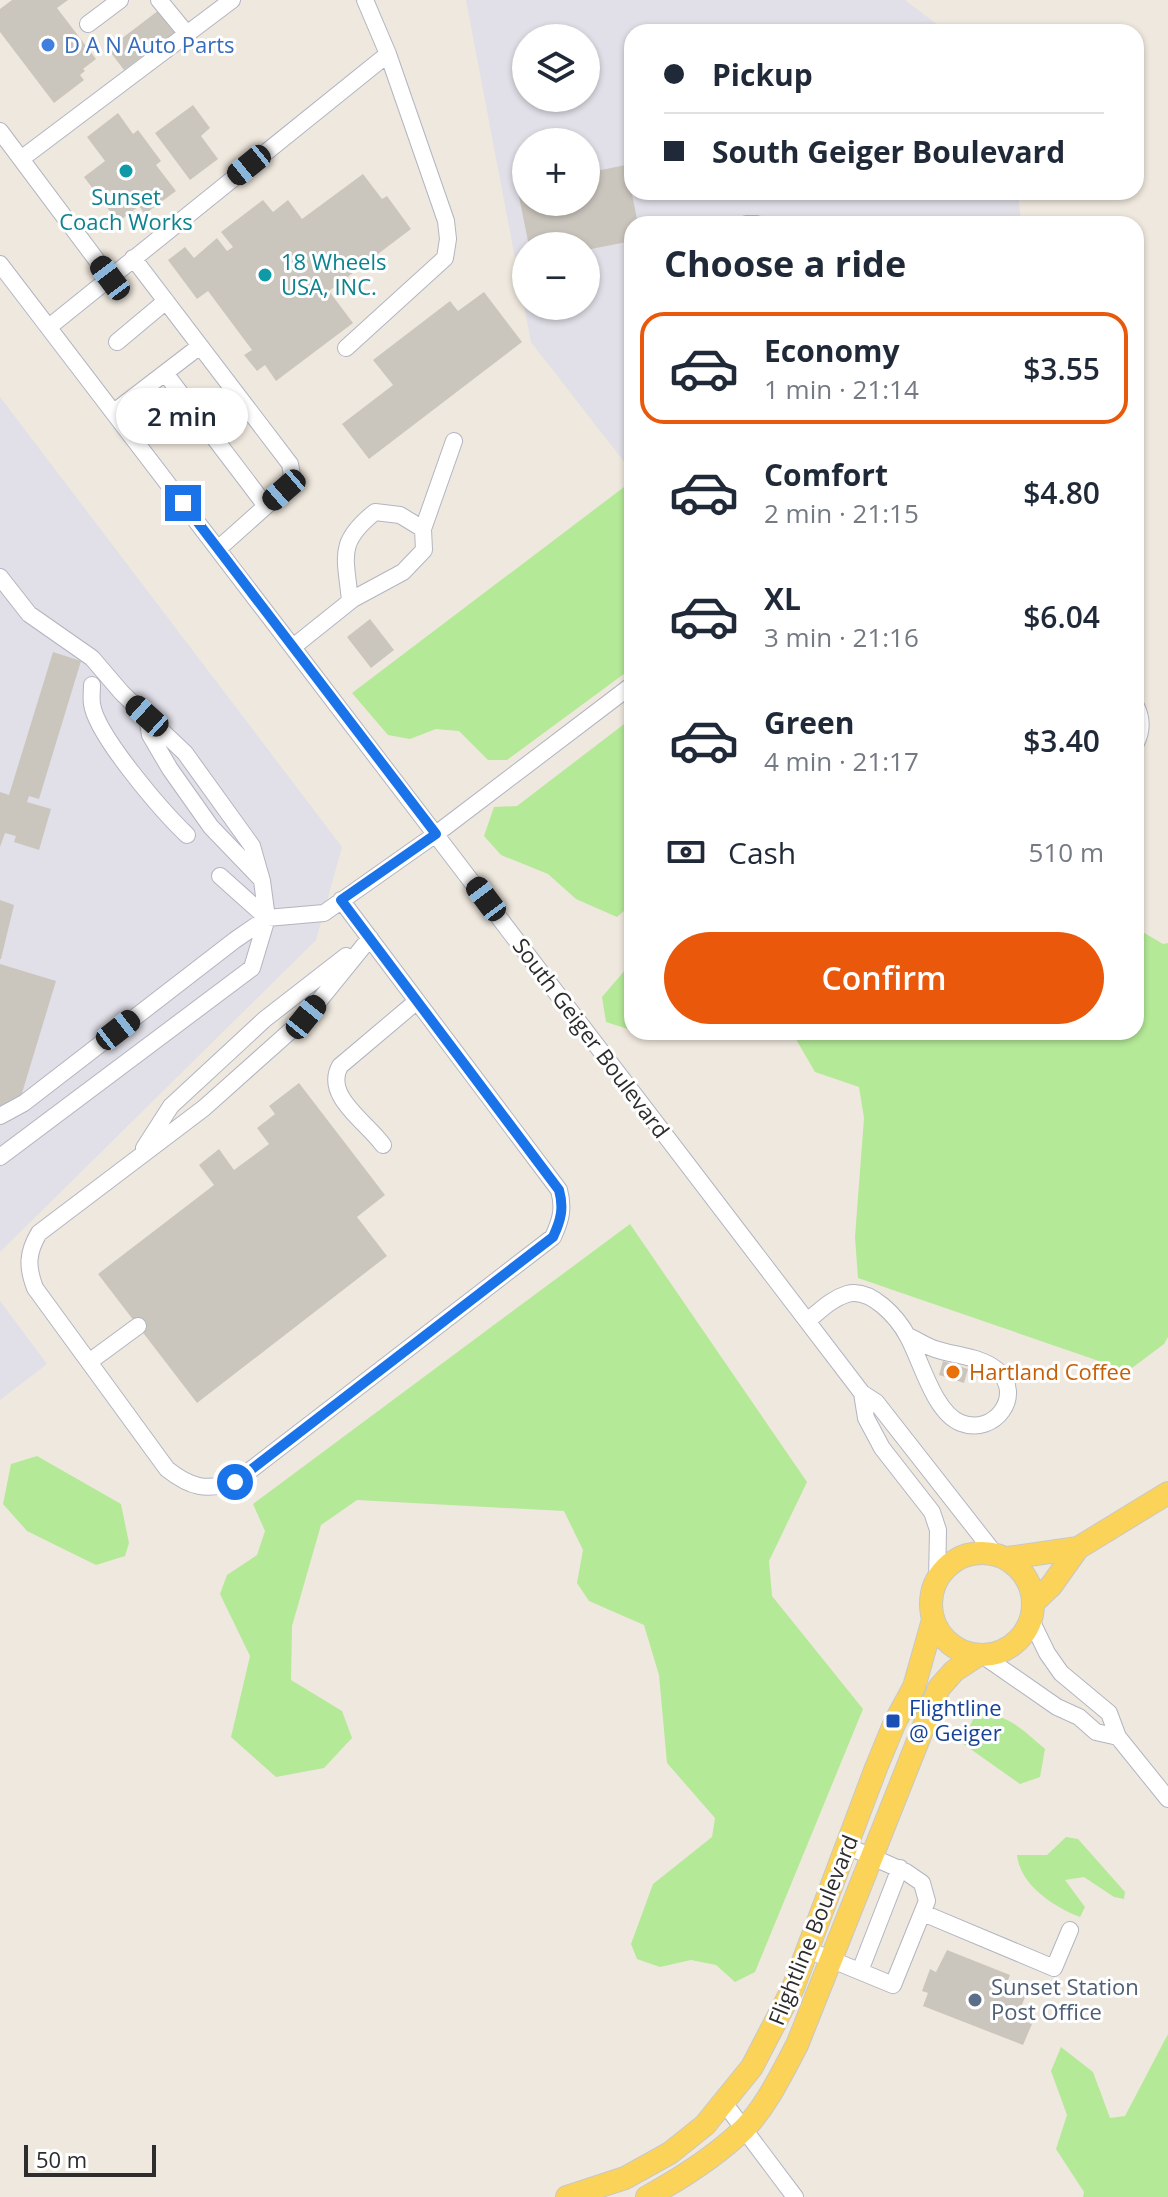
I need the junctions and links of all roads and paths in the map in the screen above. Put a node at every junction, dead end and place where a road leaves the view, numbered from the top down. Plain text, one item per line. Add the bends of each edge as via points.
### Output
1 (120, 0) edge
2 (159, 0) edge
3 (232, 0) edge
4 (365, 0) edge
5 (88, 24) dead end
6 (187, 34) junction
7 (388, 54) junction
8 (0, 131) edge
9 (21, 159) junction
10 (133, 258) junction
11 (0, 264) edge
12 (110, 278) junction
13 (166, 301) junction
14 (49, 327) junction
15 (117, 342) dead end
16 (200, 346) junction
17 (346, 348) dead end
18 (165, 373) junction
19 (114, 412) junction
20 (454, 441) dead end
21 (266, 506) junction
22 (423, 529) junction
23 (218, 549) junction
24 (0, 577) edge
25 (350, 601) junction
26 (293, 647) junction
27 (92, 658) junction
28 (92, 685) junction
29 (624, 691) edge
30 (173, 808) dead end
31 (436, 834) junction
32 (187, 835) dead end
33 (220, 876) dead end
34 (341, 900) junction
35 (267, 918) junction
36 (370, 938) junction
37 (417, 1001) junction
38 (0, 1116) edge
39 (383, 1145) dead end
40 (0, 1157) edge
41 (137, 1159) junction
42 (807, 1321) junction
43 (138, 1326) dead end
44 (908, 1336) junction
45 (89, 1362) junction
46 (862, 1393) junction
47 (1168, 1493) edge
48 (1078, 1548) junction
49 (1001, 1556) junction
50 (937, 1581) junction
51 (1033, 1611) junction
52 (933, 1620) junction
53 (980, 1656) junction
54 (1118, 1737) junction
55 (1168, 1799) edge
56 (847, 1846) junction
57 (874, 1857) junction
58 (900, 1868) junction
59 (923, 1913) junction
60 (1070, 1930) dead end
61 (808, 1950) junction
62 (832, 1960) junction
63 (860, 1971) junction
64 (725, 2104) junction
65 (744, 2128) junction
66 (567, 2197) edge
67 (647, 2197) edge
68 (795, 2197) edge

1 - 5 street
2 - 6 street
3 - 6 street
4 - 7 street
6 - 9 street
7 - 10 street
7 - 17 street via 448,239 445,258
8 - 9 street
9 - 12 street
10 - 12 street
10 - 13 street
11 - 14 street, South Geiger Boulevard
12 - 14 street
13 - 15 street
13 - 16 street
14 - 19 street, South Geiger Boulevard
16 - 18 street
16 - 21 street via 290,464 290,484
18 - 19 street
18 - 21 street
19 - 23 street, South Geiger Boulevard
20 - 22 street
21 - 23 street
22 - 25 street via 424,550 403,572
22 - 25 street via 400,515 375,512 360,524 348,539 345,554
23 - 26 street, South Geiger Boulevard
24 - 27 street via 29,614
25 - 26 street
26 - 31 street, South Geiger Boulevard
27 - 28 street
27 - 35 street via 147,716 150,735 170,769 211,827 262,881
28 - 30 street via 104,717
28 - 32 street via 92,706 102,730
29 - 31 street
31 - 34 street
31 - 42 street, South Geiger Boulevard
33 - 35 street
34 - 35 street via 324,913
34 - 36 street
35 - 38 street
35 - 40 street via 252,968
36 - 37 street
36 - 41 street via 306,1017 204,1108
36 - 41 street via 265,1019 171,1106
37 - 39 street via 336,1073 336,1088 354,1116
37 - 45 street via 559,1190 562,1219 553,1237 235,1482 219,1487 183,1482 167,1469
41 - 45 street via 39,1233 30,1249 28,1269 35,1288
42 - 44 street via 852,1293 874,1299
42 - 46 street, South Geiger Boulevard
43 - 45 street
44 - 44 street via 942,1406 958,1422 992,1423 1004,1411 1008,1390 1001,1373
46 - 49 street, South Geiger Boulevard via 876,1402
46 - 50 street, South Geiger Boulevard via 866,1418 882,1448 932,1512 938,1530
47 - 48 main road
48 - 49 main road
48 - 51 main road
49 - 50 main road via 973,1553 956,1559
49 - 51 main road via 1031,1585
50 - 52 main road
51 - 53 main road via 1024,1635 1012,1646
51 - 54 street via 1047,1653 1061,1673 1109,1713
52 - 53 main road via 952,1645
52 - 56 main road, Flightline Boulevard via 914,1687
53 - 54 street via 1096,1732
53 - 57 main road, Flightline Boulevard via 954,1671 939,1688
54 - 55 street
56 - 57 street
56 - 61 main road, Flightline Boulevard
57 - 58 street
57 - 62 main road, Flightline Boulevard
58 - 59 street via 922,1883 927,1901
58 - 63 street
59 - 60 street via 1054,1968
59 - 63 street via 893,1985
61 - 62 street
61 - 64 main road, Flightline Boulevard via 768,2040
62 - 63 street
62 - 65 main road, Flightline Boulevard via 797,2045
64 - 65 street
64 - 66 main road, Flightline Boulevard via 670,2153 625,2178
65 - 67 main road, Flightline Boulevard
65 - 68 street

